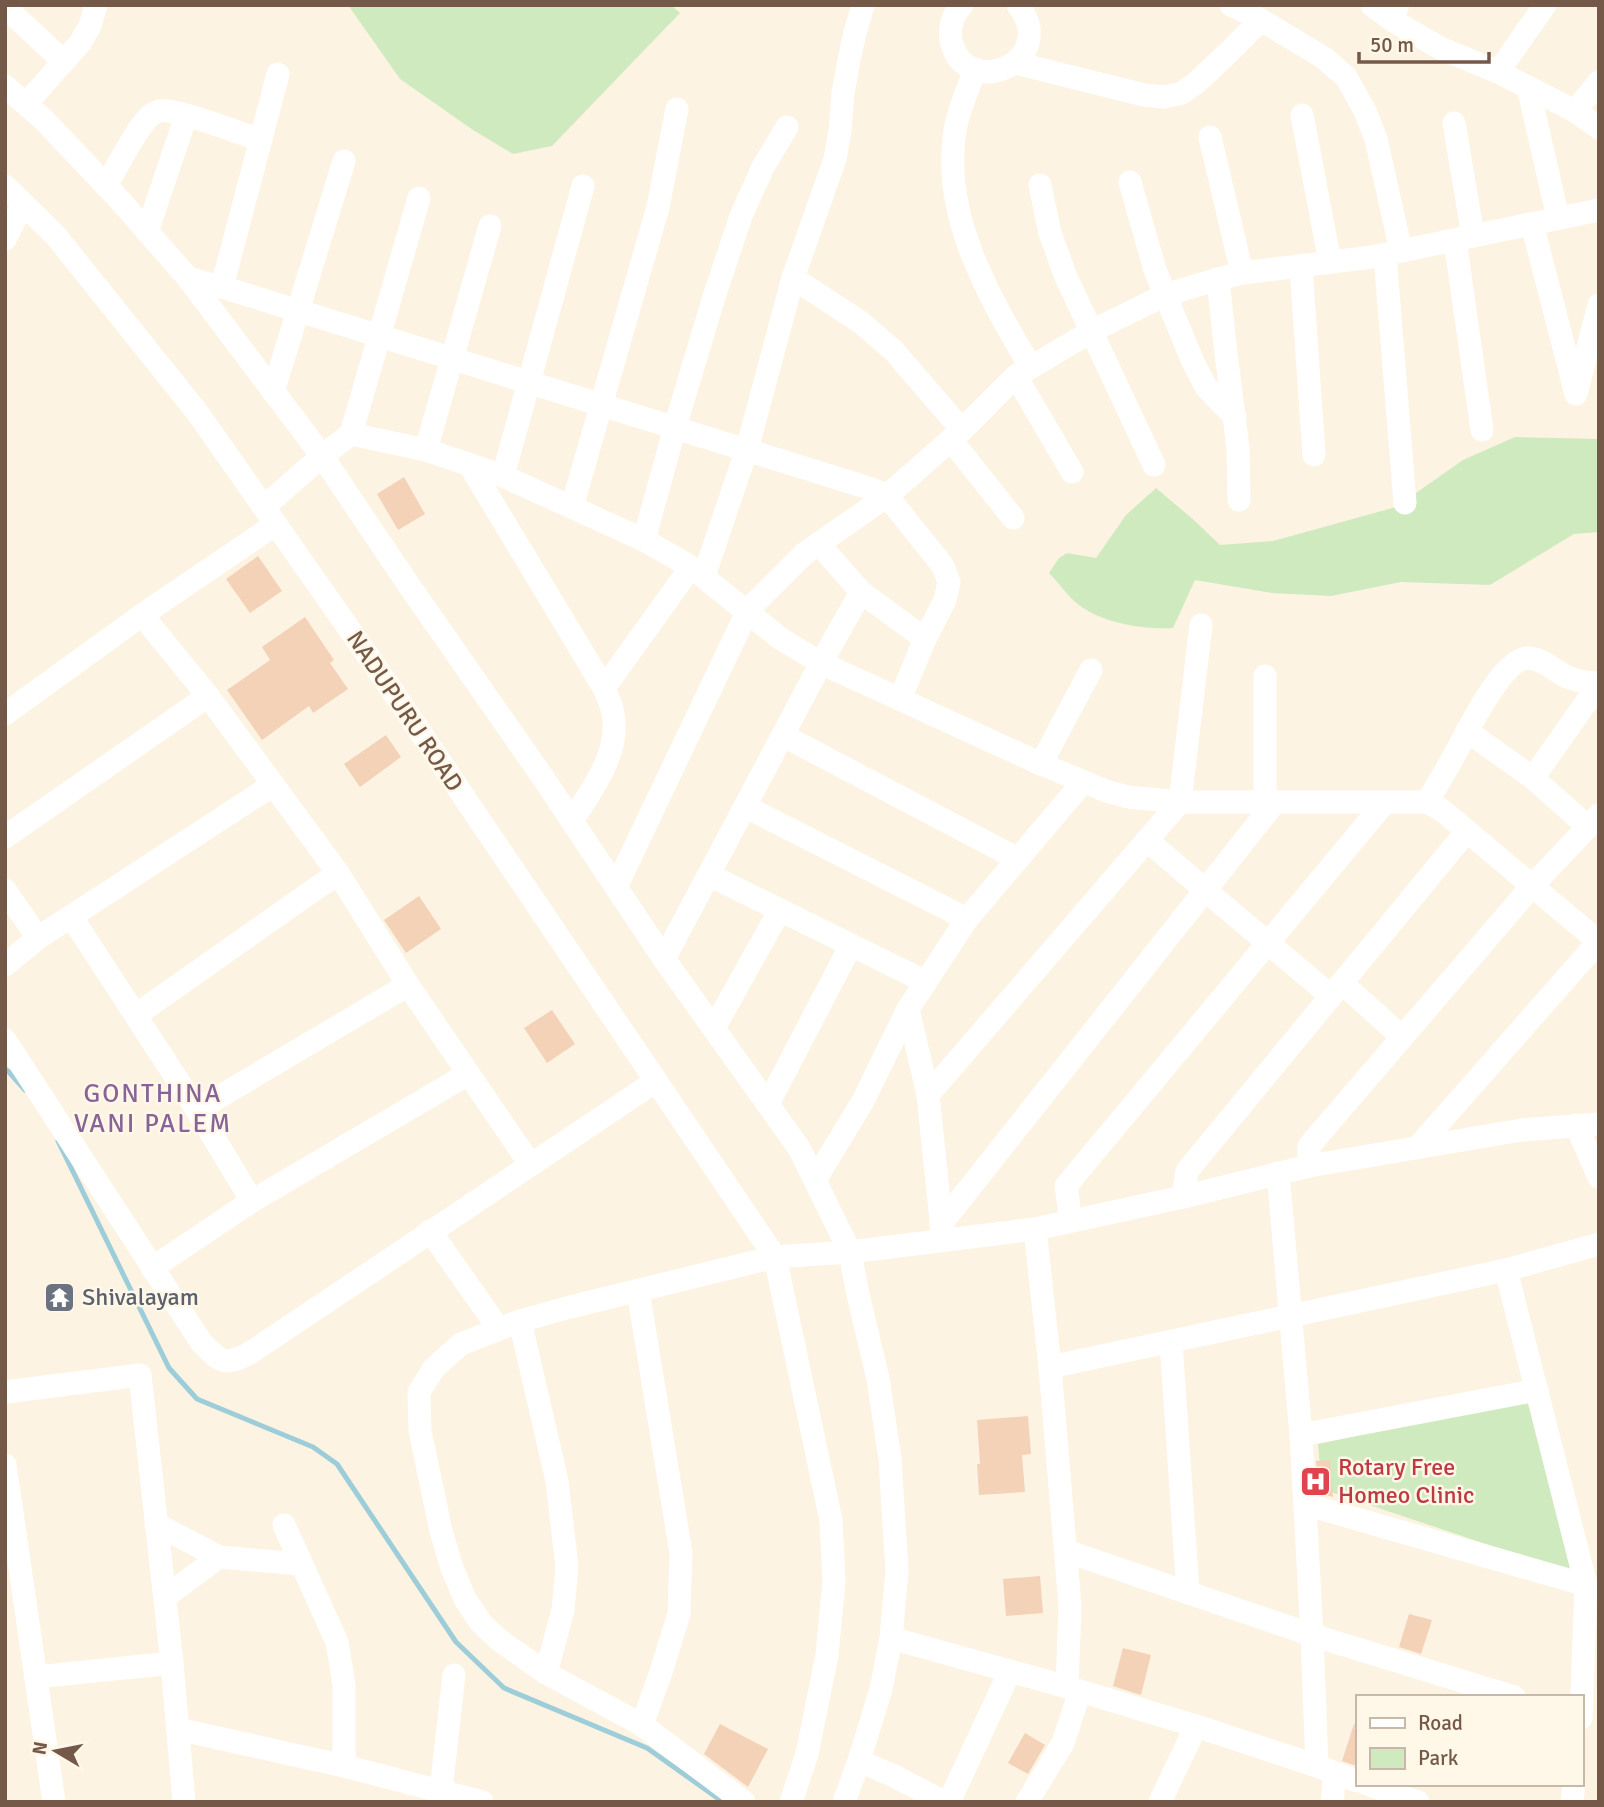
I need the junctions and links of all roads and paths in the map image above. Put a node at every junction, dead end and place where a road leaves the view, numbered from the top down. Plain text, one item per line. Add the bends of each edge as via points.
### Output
1 (96, 5) edge
2 (863, 5) edge
3 (962, 5) edge
4 (1018, 5) edge
5 (1231, 5) edge
6 (1372, 5) edge
7 (1545, 5) edge
8 (5, 8) edge
9 (1395, 13) edge
10 (1261, 20) junction
11 (64, 61) junction
12 (1015, 63) junction
13 (975, 69) junction
14 (1498, 72) junction
15 (278, 74) dead end
16 (1599, 82) edge
17 (5, 86) edge
18 (1528, 87) junction
19 (26, 104) junction
20 (677, 108) dead end
21 (1575, 111) junction
22 (1302, 115) dead end
23 (186, 116) junction
24 (1454, 123) dead end
25 (787, 128) dead end
26 (1599, 128) edge
27 (1210, 137) dead end
28 (261, 140) junction
29 (344, 161) dead end
30 (1130, 182) dead end
31 (1040, 185) dead end
32 (5, 186) edge
33 (106, 186) junction
34 (583, 186) dead end
35 (419, 198) dead end
36 (23, 204) junction
37 (1599, 210) edge
38 (1558, 218) junction
39 (1532, 224) junction
40 (490, 226) dead end
41 (147, 232) junction
42 (1464, 238) junction
43 (5, 239) edge
44 (1393, 253) junction
45 (1329, 262) junction
46 (1301, 266) junction
47 (1242, 273) junction
48 (188, 278) junction
49 (793, 278) junction
50 (1218, 279) junction
51 (222, 287) junction
52 (1165, 295) junction
53 (1599, 305) edge
54 (299, 311) junction
55 (1092, 331) junction
56 (380, 336) junction
57 (452, 358) junction
58 (1023, 371) junction
59 (528, 381) junction
60 (273, 392) junction
61 (602, 405) junction
62 (1235, 417) junction
63 (675, 427) junction
64 (1482, 430) dead end
65 (351, 434) junction
66 (956, 435) junction
67 (747, 449) junction
68 (426, 450) junction
69 (1314, 455) dead end
70 (322, 456) junction
71 (469, 464) junction
72 (1154, 465) dead end
73 (1072, 472) dead end
74 (503, 476) junction
75 (887, 496) junction
76 (1239, 500) dead end
77 (1405, 503) dead end
78 (572, 507) junction
79 (270, 515) junction
80 (1013, 518) dead end
81 (644, 540) junction
82 (819, 544) junction
83 (697, 572) junction
84 (861, 592) junction
85 (748, 610) junction
86 (142, 615) junction
87 (1201, 625) dead end
88 (925, 639) junction
89 (821, 663) junction
90 (1091, 670) dead end
91 (1265, 676) dead end
92 (1599, 683) edge
93 (604, 688) junction
94 (208, 696) junction
95 (900, 699) junction
96 (5, 713) edge
97 (1467, 731) junction
98 (783, 736) junction
99 (1041, 764) junction
100 (1533, 778) junction
101 (1083, 782) junction
102 (273, 785) junction
103 (1180, 802) junction
104 (1270, 802) junction
105 (1385, 802) junction
106 (1427, 802) junction
107 (746, 807) junction
108 (572, 821) junction
109 (1593, 821) edge
110 (1466, 831) junction
111 (5, 837) edge
112 (1147, 840) junction
113 (1018, 859) junction
114 (338, 873) junction
115 (709, 874) junction
116 (1532, 886) junction
117 (616, 887) junction
118 (5, 890) edge
119 (1205, 890) junction
120 (780, 910) junction
121 (71, 916) junction
122 (968, 919) junction
123 (38, 938) junction
124 (1599, 942) edge
125 (1268, 943) junction
126 (851, 945) junction
127 (664, 959) junction
128 (5, 965) edge
129 (926, 982) junction
130 (408, 985) junction
131 (1337, 989) junction
132 (908, 1009) junction
133 (136, 1015) junction
134 (714, 1028) junction
135 (1402, 1037) junction
136 (5, 1040) edge
137 (468, 1074) junction
138 (656, 1081) junction
139 (928, 1095) junction
140 (768, 1104) junction
141 (197, 1110) junction
142 (1588, 1124) edge
143 (1418, 1147) junction
144 (530, 1164) junction
145 (1309, 1166) junction
146 (1278, 1173) junction
147 (1599, 1177) edge
148 (815, 1180) junction
149 (1183, 1197) junction
150 (253, 1201) junction
151 (1071, 1222) junction
152 (1035, 1229) junction
153 (430, 1231) junction
154 (942, 1232) junction
155 (1599, 1244) edge
156 (850, 1252) junction
157 (775, 1258) junction
158 (152, 1268) junction
159 (1506, 1270) junction
160 (638, 1291) junction
161 (1290, 1317) junction
162 (510, 1325) junction
163 (1171, 1342) junction
164 (1050, 1367) junction
165 (1536, 1390) junction
166 (5, 1392) edge
167 (1301, 1435) junction
168 (5, 1465) edge
169 (1305, 1504) junction
170 (156, 1524) junction
171 (284, 1525) dead end
172 (1066, 1551) junction
173 (219, 1557) junction
174 (12, 1564) edge
175 (300, 1564) junction
176 (1586, 1585) junction
177 (1188, 1593) junction
178 (165, 1597) junction
179 (1312, 1635) junction
180 (891, 1638) junction
181 (172, 1663) junction
182 (1010, 1671) junction
183 (546, 1673) junction
184 (454, 1675) dead end
185 (36, 1677) junction
186 (1073, 1689) junction
187 (1507, 1695) edge
188 (1582, 1695) edge
189 (642, 1725) junction
190 (1196, 1726) junction
191 (178, 1730) junction
192 (859, 1761) junction
193 (344, 1766) junction
194 (1326, 1770) junction
195 (1356, 1781) edge
196 (1373, 1786) edge
197 (440, 1790) junction
198 (54, 1802) edge
199 (184, 1802) edge
200 (482, 1802) edge
201 (744, 1802) edge
202 (791, 1802) edge
203 (844, 1802) edge
204 (946, 1802) edge
205 (1027, 1802) edge
206 (1160, 1802) edge
207 (1332, 1802) edge
208 (1418, 1802) edge

1 - 11 street via 87,32
2 - 49 street via 849,60 835,159
3 - 13 street via 950,33 958,57
4 - 12 street via 1025,14 1029,40
5 - 10 street
6 - 9 street
7 - 14 street
8 - 11 street
9 - 14 street via 1440,48
10 - 12 street via 1196,83 1182,93 1164,97
10 - 44 street via 1324,58 1346,77 1376,139
11 - 19 street
12 - 13 street via 994,73
13 - 58 street via 956,125 954,183 973,257 1014,338
14 - 18 street
15 - 28 street
16 - 21 street
17 - 19 street
18 - 21 street
18 - 38 street
19 - 33 street
20 - 61 street via 658,207
21 - 26 street
22 - 45 street
23 - 28 street
23 - 33 street via 158,111 149,116
23 - 41 street
24 - 42 street
25 - 63 street via 741,216
27 - 47 street
28 - 51 street
29 - 54 street
30 - 52 street
31 - 55 street via 1066,277
32 - 36 street, NADUPURU ROAD
33 - 41 street
34 - 59 street
35 - 56 street
36 - 43 street
36 - 79 street, NADUPURU ROAD via 56,236 197,412
37 - 38 street
38 - 39 street
39 - 42 street
39 - 53 street via 1576,394
40 - 57 street
41 - 48 street
42 - 44 street
42 - 64 street
44 - 45 street
44 - 77 street
45 - 46 street
46 - 47 street
46 - 69 street
47 - 50 street
48 - 51 street
48 - 60 street
49 - 66 street via 859,321 893,350
49 - 67 street
50 - 52 street
50 - 62 street
51 - 54 street
52 - 55 street
52 - 62 street via 1206,387
54 - 56 street
54 - 60 street
55 - 58 street
55 - 72 street
56 - 57 street
56 - 65 street
57 - 59 street
57 - 68 street
58 - 66 street
58 - 73 street
59 - 61 street
59 - 74 street
60 - 70 street
61 - 63 street
61 - 78 street
62 - 76 street
63 - 67 street
63 - 81 street
65 - 68 street
65 - 70 street
66 - 75 street
66 - 80 street
67 - 75 street
67 - 83 street
68 - 71 street
70 - 79 street
70 - 108 street
71 - 74 street
71 - 93 street
74 - 78 street
75 - 82 street
75 - 88 street via 943,566 949,582
78 - 81 street
79 - 86 street
79 - 138 street, NADUPURU ROAD
81 - 83 street
82 - 84 street
82 - 85 street
83 - 85 street
83 - 93 street
84 - 88 street
84 - 89 street
85 - 89 street via 781,639
85 - 117 street
86 - 94 street
86 - 96 street
87 - 103 street
88 - 95 street
89 - 95 street
89 - 98 street
90 - 99 street
91 - 104 street
92 - 97 street via 1584,683 1538,660 1517,661 1489,693
92 - 100 street
93 - 108 street via 613,711 614,736 599,777
94 - 102 street
94 - 111 street
95 - 99 street
97 - 100 street
97 - 106 street
98 - 107 street
98 - 113 street
99 - 101 street
100 - 109 street
101 - 103 street via 1128,797
101 - 113 street
102 - 114 street
102 - 121 street
103 - 104 street
103 - 112 street
104 - 105 street
104 - 119 street
105 - 106 street
105 - 125 street
106 - 110 street
107 - 115 street
107 - 122 street
108 - 117 street
109 - 116 street
110 - 116 street
110 - 131 street
112 - 119 street
112 - 139 street
113 - 122 street
114 - 130 street
114 - 133 street
115 - 120 street
115 - 127 street
116 - 124 street
116 - 135 street
117 - 127 street
118 - 123 street
119 - 125 street
119 - 154 street
120 - 126 street
120 - 134 street
121 - 123 street
121 - 133 street
122 - 129 street
123 - 128 street
124 - 143 street
125 - 131 street
125 - 151 street via 1066,1186
126 - 129 street
126 - 140 street
127 - 134 street
129 - 132 street
130 - 137 street
130 - 141 street
131 - 135 street
131 - 149 street via 1187,1171
132 - 139 street
132 - 148 street via 863,1101
133 - 141 street
134 - 140 street
135 - 145 street via 1309,1146
136 - 158 street
137 - 144 street
137 - 150 street
138 - 144 street
138 - 157 street, NADUPURU ROAD
139 - 154 street
140 - 148 street
141 - 150 street
142 - 143 street via 1522,1129
142 - 147 street
143 - 145 street
144 - 153 street
145 - 146 street
146 - 149 street
146 - 161 street
148 - 156 street
149 - 151 street
150 - 158 street
151 - 152 street
152 - 154 street
152 - 164 street
153 - 158 street via 261,1346 227,1362 216,1358 201,1342
153 - 162 street
154 - 156 street
155 - 159 street
156 - 157 street
156 - 180 street via 890,1459 897,1570
157 - 160 street
157 - 202 street via 831,1520 834,1581 827,1655 807,1754
159 - 161 street
159 - 165 street
160 - 162 street
160 - 189 street via 681,1553 679,1615
161 - 163 street
161 - 167 street
162 - 183 street via 557,1481 567,1567 563,1610
162 - 183 street via 461,1344 434,1368 419,1392 420,1431 442,1531 465,1599 499,1640
163 - 164 street
163 - 177 street
164 - 172 street
165 - 167 street
165 - 176 street
166 - 170 street via 140,1375
167 - 169 street
168 - 174 street
169 - 176 street
169 - 179 street
170 - 173 street
170 - 178 street
171 - 175 street
172 - 177 street
172 - 186 street
173 - 175 street
173 - 178 street
174 - 185 street
175 - 193 street via 337,1642 344,1685
176 - 188 street
177 - 179 street
178 - 181 street
179 - 187 street
179 - 194 street
180 - 182 street
180 - 192 street
181 - 185 street
181 - 191 street
182 - 186 street
182 - 204 street
183 - 189 street
184 - 197 street
185 - 198 street
186 - 190 street
186 - 205 street via 1063,1743
189 - 201 street
190 - 194 street
190 - 206 street
191 - 193 street
191 - 199 street
192 - 203 street
192 - 204 street
193 - 197 street
194 - 195 street
194 - 207 street
196 - 208 street
197 - 200 street

